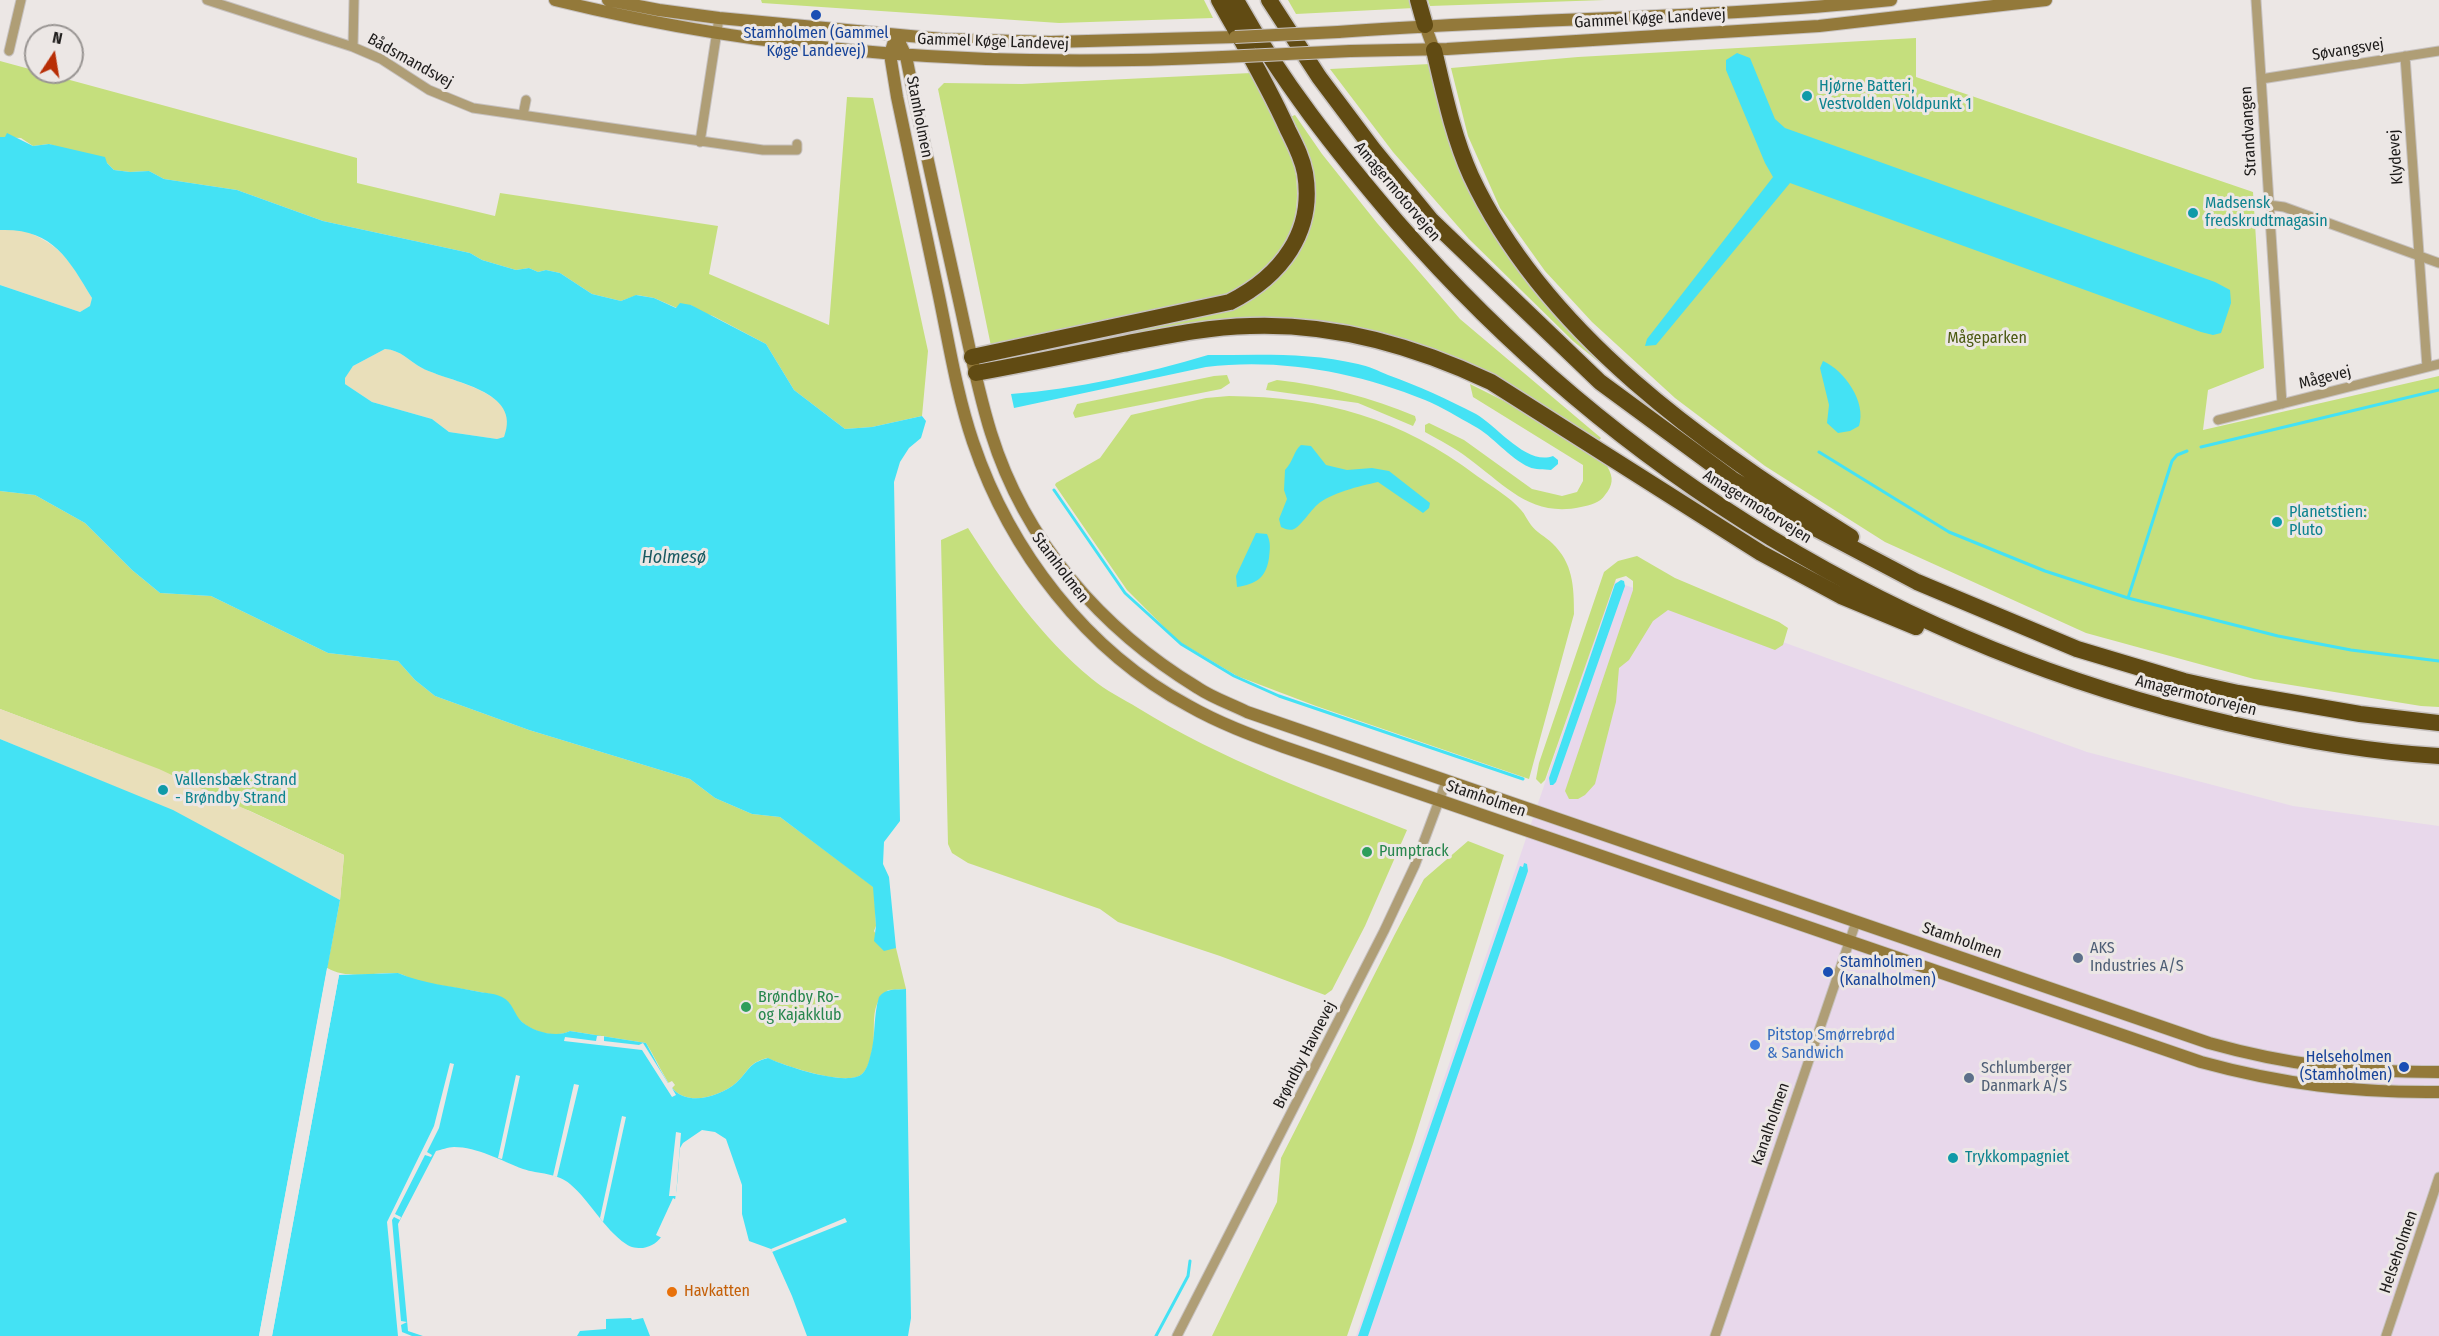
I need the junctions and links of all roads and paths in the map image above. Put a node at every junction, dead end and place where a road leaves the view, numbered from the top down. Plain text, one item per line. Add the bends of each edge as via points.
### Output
1 (21, 0) edge
2 (207, 0) edge
3 (354, 0) edge
4 (555, 0) edge
5 (608, 0) edge
6 (1219, 0) edge
7 (1236, 0) edge
8 (1269, 0) edge
9 (1418, 0) edge
10 (1891, 0) edge
11 (2046, 0) edge
12 (2256, 0) edge
13 (1808, 4) edge
14 (660, 5) edge
15 (720, 18) junction
16 (657, 23) junction
17 (1425, 25) junction
18 (717, 34) junction
19 (896, 35) junction
20 (353, 47) junction
21 (1434, 50) junction
22 (9, 51) dead end
23 (2439, 51) edge
24 (890, 54) junction
25 (906, 56) junction
26 (2405, 56) junction
27 (2261, 79) junction
28 (526, 100) dead end
29 (524, 115) junction
30 (700, 142) junction
31 (797, 144) dead end
32 (2269, 205) junction
33 (2418, 256) junction
34 (2439, 263) edge
35 (2439, 364) edge
36 (974, 365) junction
37 (2427, 367) junction
38 (955, 369) junction
39 (2282, 404) junction
40 (2218, 420) dead end
41 (1968, 605) junction
42 (2017, 661) junction
43 (2439, 723) edge
44 (2439, 756) edge
45 (1446, 782) junction
46 (1439, 800) junction
47 (1856, 922) junction
48 (1849, 941) junction
49 (2439, 1072) edge
50 (2439, 1092) edge
51 (2439, 1177) edge
52 (1178, 1336) edge
53 (1715, 1336) edge
54 (2386, 1336) edge

1 - 22 street
2 - 20 street, Bådsmandsvej
3 - 20 street
4 - 16 street, Gammel Køge Landevej
5 - 14 street, Gammel Køge Landevej
6 - 36 highway via 1279,107 1305,173 1303,219 1284,260 1269,278 1230,302
7 - 42 highway, Amagermotorvejen via 1299,99 1356,174 1434,264 1509,341 1582,405 1700,494 1775,542 1894,606
8 - 41 highway, Amagermotorvejen via 1326,86 1431,220 1600,382 1731,479 1867,557
9 - 17 highway
10 - 13 street, Gammel Køge Landevej
11 - 21 street, Gammel Køge Landevej via 1819,26
12 - 27 street, Strandvangen
13 - 17 street, Gammel Køge Landevej
14 - 15 street, Gammel Køge Landevej
14 - 16 street
15 - 18 street
15 - 19 street, Gammel Køge Landevej
16 - 18 street, Gammel Køge Landevej
17 - 19 street, Gammel Køge Landevej, bridge via 1203,39 1051,42
17 - 21 street
18 - 24 street, Gammel Køge Landevej
18 - 30 street
19 - 24 street, Stamholmen
19 - 25 street, Stamholmen
20 - 29 street, Bådsmandsvej via 381,58 449,99 473,108
21 - 25 street, Gammel Køge Landevej, bridge via 1046,62
21 - 41 highway via 1470,174 1514,251 1556,305 1622,370 1739,463 1848,536
23 - 26 street, Søvangsvej
24 - 25 street, Gammel Køge Landevej
24 - 38 street, Stamholmen
25 - 36 street, Stamholmen
26 - 27 street, Søvangsvej
26 - 33 street, Klydevej
27 - 32 street, Strandvangen
28 - 29 street
29 - 30 street, Bådsmandsvej
30 - 31 street, Bådsmandsvej via 763,150 797,150
32 - 33 street
32 - 39 street, Strandvangen
33 - 34 street
33 - 37 street, Klydevej
35 - 37 street, Mågevej
36 - 38 street
36 - 42 highway via 1250,326 1333,330 1374,338 1434,357 1491,382 1761,553 1841,596 1967,647
36 - 45 street, Stamholmen via 1002,465 1036,531 1070,580 1128,640 1200,690 1247,712
37 - 39 street, Mågevej
38 - 46 street, Stamholmen via 984,472 1018,539 1056,595 1113,654 1187,705 1236,729
39 - 40 street, Mågevej
41 - 43 highway, Amagermotorvejen via 2077,649 2184,681 2292,704
42 - 44 highway, Amagermotorvejen via 2177,712 2274,734
45 - 46 street, Brøndby Havnevej
45 - 47 street, Stamholmen
46 - 48 street, Stamholmen
46 - 52 street, Brøndby Havnevej via 1415,865 1384,931
47 - 48 street, Kanalholmen
47 - 49 street, Stamholmen via 2249,1054 2322,1068
48 - 50 street, Stamholmen via 2239,1072 2320,1088
48 - 53 street, Kanalholmen
51 - 54 street, Helseholmen

